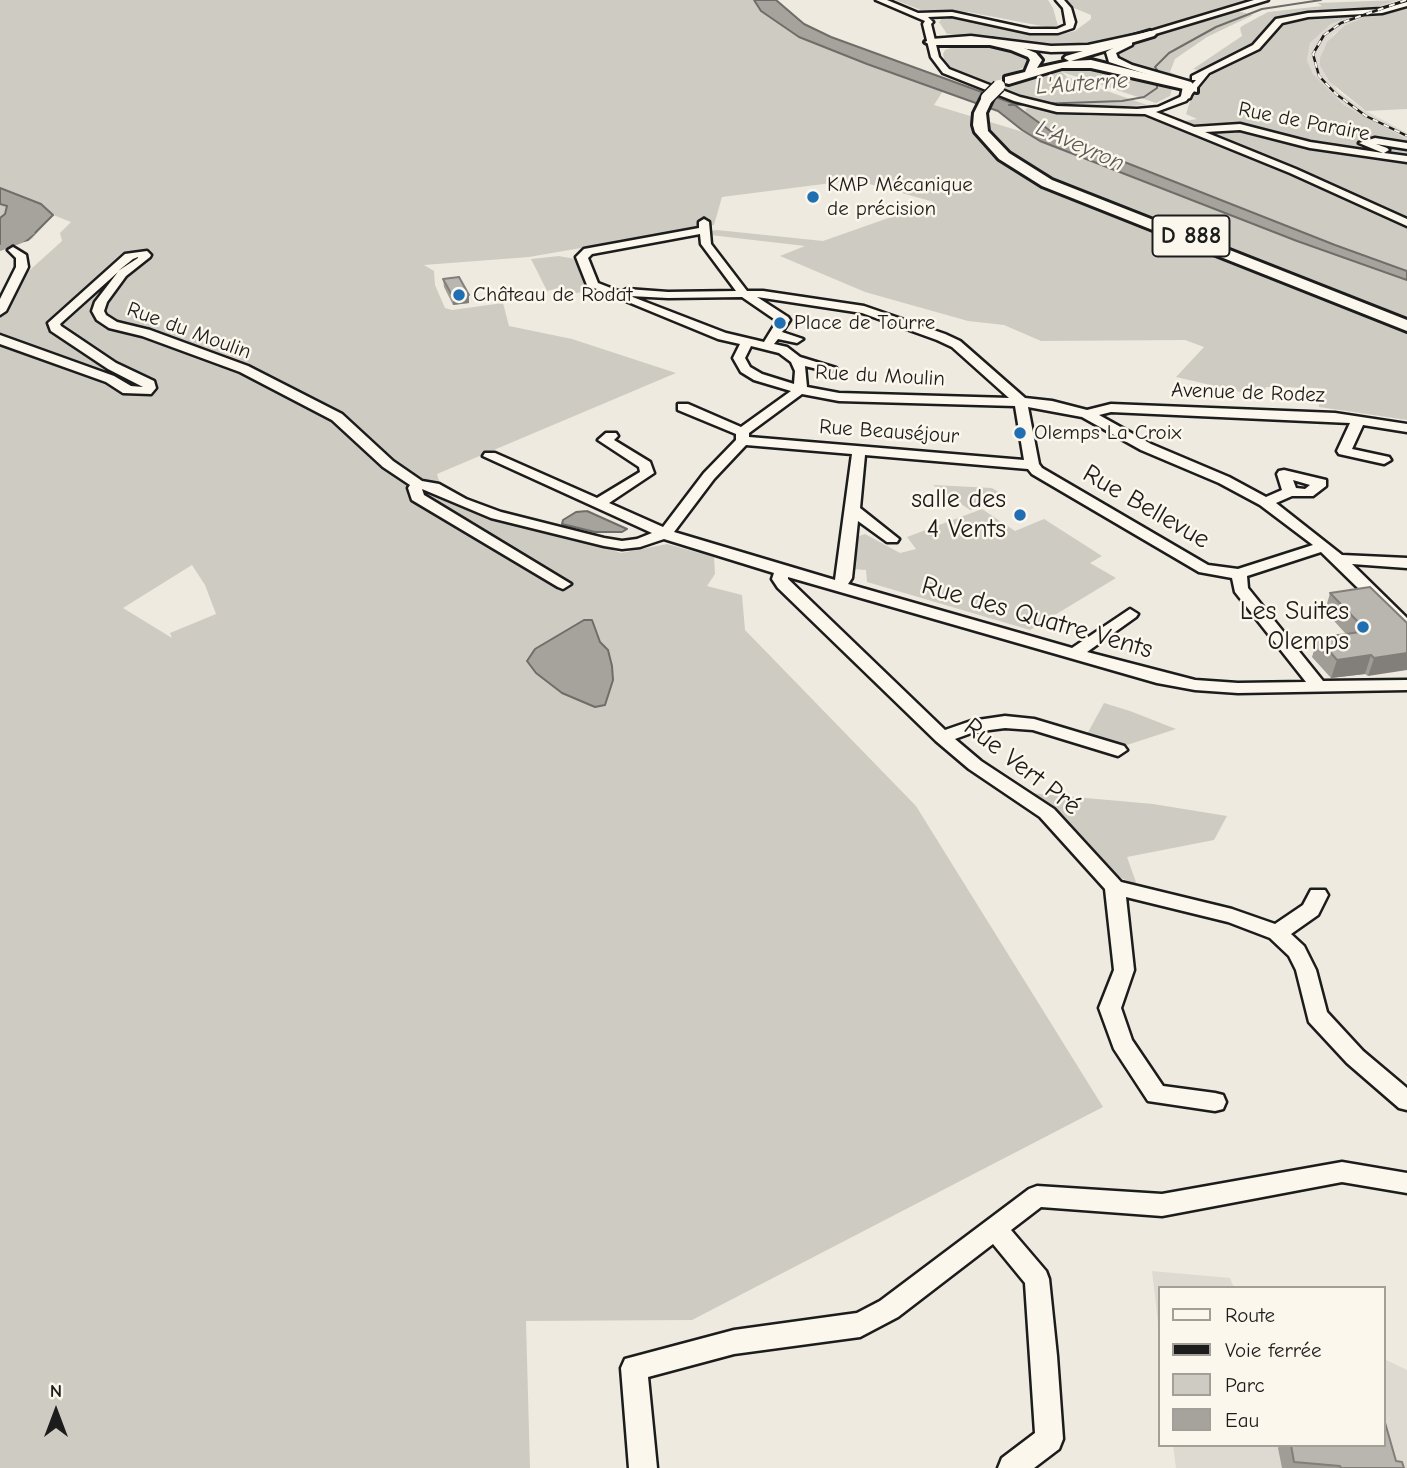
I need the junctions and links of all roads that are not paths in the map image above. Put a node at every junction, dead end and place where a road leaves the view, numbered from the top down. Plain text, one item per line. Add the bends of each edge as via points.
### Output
1 (880, 0) edge
2 (1060, 0) edge
3 (1264, 0) edge
4 (1407, 4) edge
5 (924, 18) junction
6 (1191, 22) junction
7 (1150, 34) junction
8 (956, 41) junction
9 (938, 46) junction
10 (1030, 70) junction
11 (1004, 83) junction
12 (1186, 90) junction
13 (1154, 109) junction
14 (983, 128) junction
15 (1193, 130) junction
16 (1407, 146) edge
17 (1407, 157) edge
18 (1407, 222) edge
19 (13, 250) dead end
20 (606, 289) junction
21 (744, 295) junction
22 (0, 310) edge
23 (1407, 321) edge
24 (1407, 326) edge
25 (0, 339) edge
26 (797, 339) dead end
27 (771, 340) junction
28 (746, 342) junction
29 (796, 360) junction
30 (830, 368) dead end
31 (800, 390) junction
32 (1021, 402) junction
33 (683, 407) dead end
34 (1087, 414) junction
35 (1359, 419) junction
36 (1407, 428) edge
37 (611, 436) dead end
38 (742, 436) junction
39 (859, 451) junction
40 (490, 456) dead end
41 (1384, 460) dead end
42 (1032, 465) junction
43 (418, 484) junction
44 (1290, 492) dead end
45 (1265, 502) junction
46 (599, 503) junction
47 (852, 509) junction
48 (663, 535) junction
49 (892, 539) dead end
50 (1323, 547) junction
51 (1338, 559) junction
52 (1407, 563) edge
53 (783, 570) junction
54 (1239, 573) junction
55 (563, 584) dead end
56 (839, 586) junction
57 (1400, 611) edge
58 (1130, 614) dead end
59 (1407, 627) edge
60 (1074, 654) junction
61 (1407, 685) edge
62 (1319, 687) junction
63 (942, 737) junction
64 (1118, 750) dead end
65 (1115, 887) junction
66 (1318, 895) dead end
67 (1277, 933) junction
68 (1407, 1101) edge
69 (1216, 1102) dead end
70 (1407, 1183) edge
71 (995, 1229) junction
72 (643, 1468) edge
73 (1012, 1468) edge

1 - 5 street
2 - 5 street via 1068,8 1071,22 1058,31 1031,31 965,15
3 - 6 main road
4 - 12 street via 1279,21 1255,47 1205,72
5 - 9 street
6 - 7 main road
6 - 12 main road via 1110,54 1113,60
7 - 8 main road via 1072,49 991,39
7 - 10 highway
8 - 9 highway
8 - 10 highway via 1025,51 1036,60
9 - 13 street via 957,78 1017,99 1065,110
10 - 11 highway
11 - 12 highway via 1061,65 1082,64 1113,68
11 - 14 highway, bridge via 982,105
12 - 13 street
13 - 15 street
14 - 23 highway, D 888 via 1022,163 1068,187
14 - 24 highway, D 888 via 1004,156 1047,183
15 - 17 street, Rue de Paraire via 1240,127 1310,145
15 - 18 street
16 - 17 street, Rue de Paraire via 1364,143
19 - 22 street via 22,257 22,267
20 - 21 street via 668,296
20 - 21 street via 593,285 582,254 704,226 710,252
20 - 28 street
21 - 27 street via 784,320
21 - 32 street via 864,310 941,337 956,344
25 - 43 street, Rue du Moulin via 110,379 128,390 146,391 149,384 112,366 54,323 129,256 142,253 146,255 142,260 122,274 101,302 101,317 244,369 337,417 388,464
26 - 27 street
27 - 28 street
27 - 29 street
28 - 31 street, Rue du Moulin via 739,358 745,369
29 - 30 street
29 - 31 street via 802,370
31 - 32 street, Rue du Moulin via 839,397
31 - 38 street
32 - 34 street, Rue du Moulin
32 - 42 street
33 - 38 street, Rue Beauséjour
34 - 35 street, Avenue de Rodez via 1111,408
34 - 45 street
35 - 36 street, Avenue de Rodez
35 - 41 street via 1344,451
37 - 46 street via 605,440 645,465 647,473
38 - 39 street, Rue Beauséjour
38 - 48 street
39 - 42 street, Rue Beauséjour
39 - 47 street
40 - 46 street, Rue des Quatre Vents
42 - 54 street, Rue Bellevue via 1043,476 1204,569
43 - 48 street via 496,515 604,542 640,543
43 - 55 street via 417,497
44 - 45 street
45 - 50 street
46 - 48 street, Rue des Quatre Vents
47 - 49 street
47 - 56 street via 844,578
48 - 53 street, Rue des Quatre Vents
50 - 51 street
50 - 54 street, Rue Bellevue
51 - 52 street
51 - 57 street
53 - 56 street, Rue des Quatre Vents
53 - 63 street, Rue Vert Pré via 783,584
54 - 62 street via 1240,589
56 - 60 street, Rue des Quatre Vents
57 - 59 street
58 - 60 street
60 - 62 street, Rue des Quatre Vents via 1195,685
61 - 62 street, Rue des Quatre Vents
63 - 64 street via 1005,722 1034,725
63 - 65 street, Rue Vert Pré via 1047,813
65 - 67 street via 1232,916
65 - 69 street via 1124,970 1110,1008 1122,1043 1156,1094
66 - 67 street via 1311,910
67 - 68 street via 1297,951 1317,1016 1355,1057
70 - 71 street via 1342,1172 1162,1205 1037,1196
71 - 72 street via 889,1309 860,1325 734,1342 635,1368
71 - 73 street via 1037,1279 1044,1356 1049,1439

